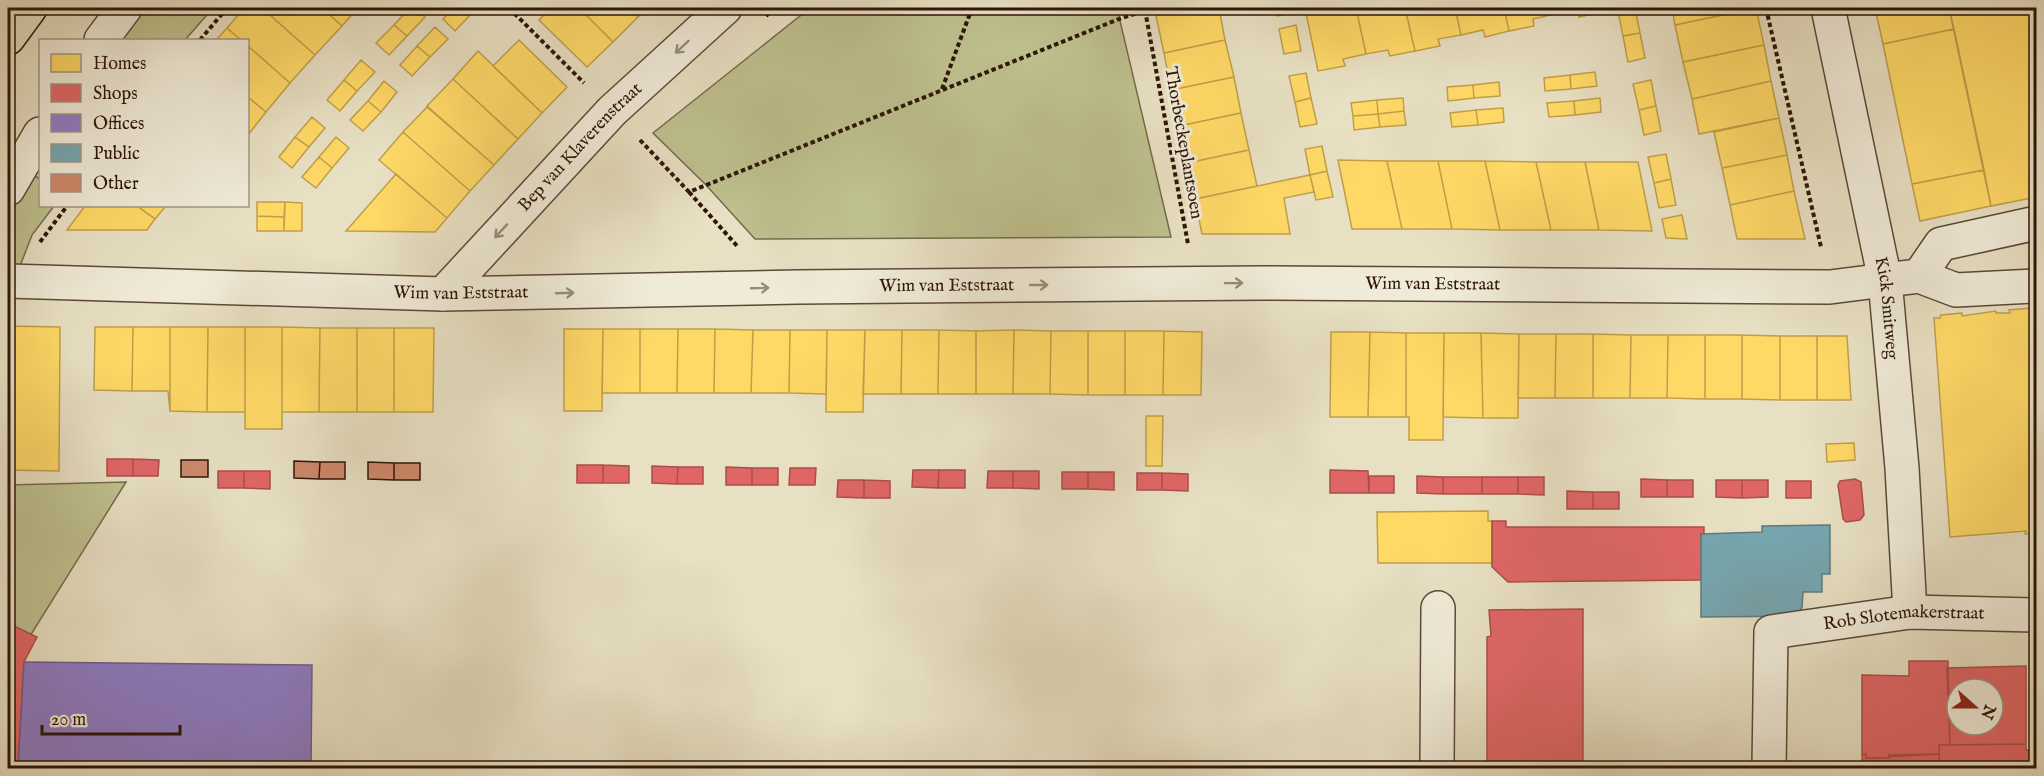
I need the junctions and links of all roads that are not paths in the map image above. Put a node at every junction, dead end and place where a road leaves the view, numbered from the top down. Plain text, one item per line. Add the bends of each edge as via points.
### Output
1 (30, 8) edge
2 (125, 8) edge
3 (725, 8) edge
4 (1828, 8) edge
5 (8, 38) edge
6 (102, 39) edge
7 (39, 136) edge
8 (8, 189) edge
9 (2037, 223) edge
10 (1919, 276) junction
11 (1885, 280) junction
12 (8, 281) edge
13 (2037, 286) edge
14 (443, 294) junction
15 (1438, 608) dead end
16 (1911, 612) junction
17 (2037, 615) edge
18 (1437, 768) edge
19 (1769, 768) edge

1 - 5 main road
2 - 6 street
3 -> 14 street, Bep van Klaverenstraat via 612,111
4 - 11 street, Kick Smitweg
7 - 8 street
9 - 10 street via 1941,244
10 - 11 street, Wim van Eststraat
10 - 13 street via 1956,290
14 -> 11 street, Wim van Eststraat via 1195,284 1830,287
11 - 16 street, Kick Smitweg
12 - 14 street, Wim van Eststraat
15 - 18 street
16 - 17 street, Rob Slotemakerstraat
16 - 19 street, Rob Slotemakerstraat via 1771,632

